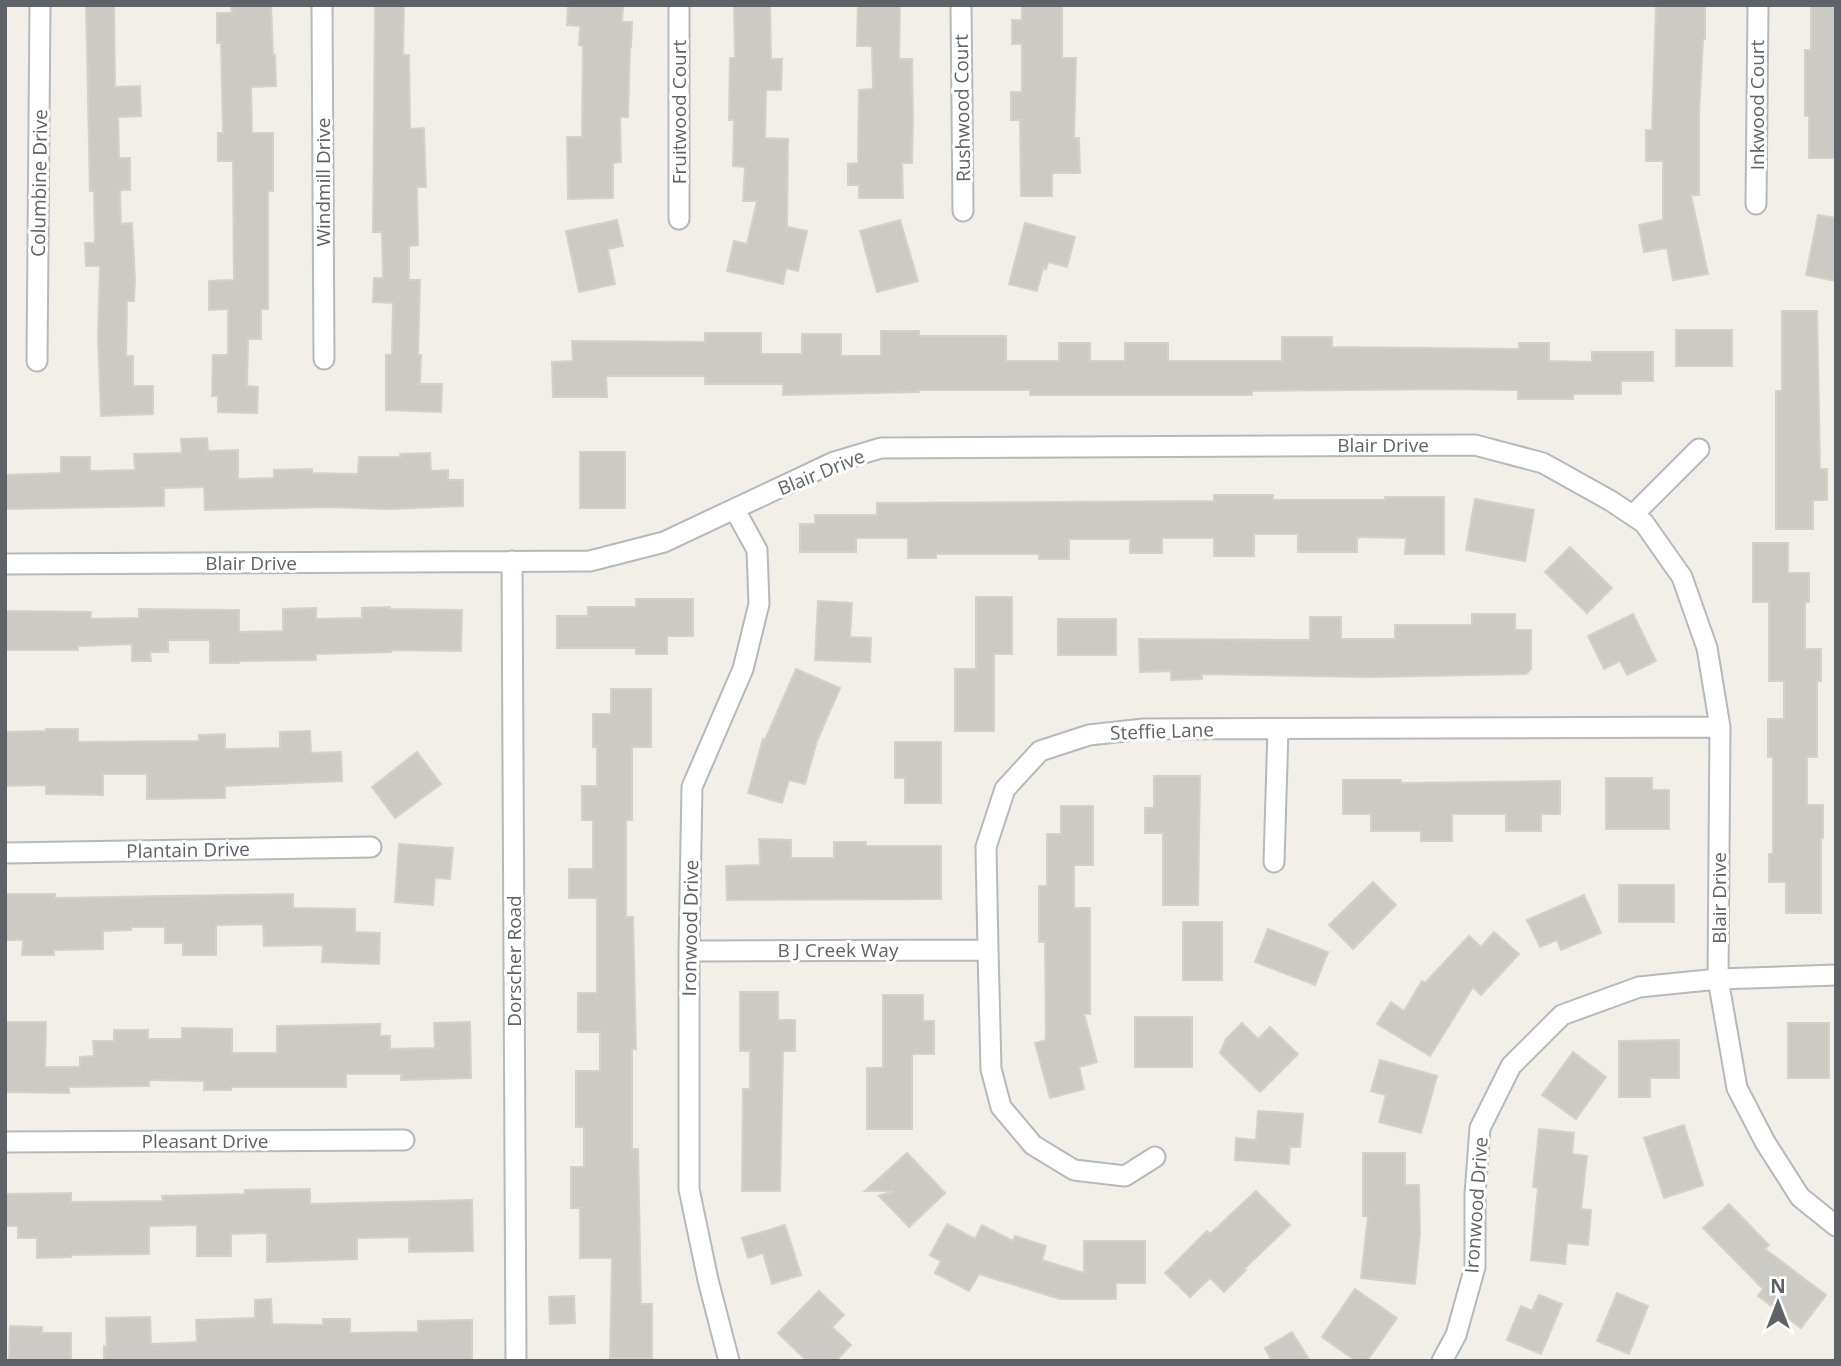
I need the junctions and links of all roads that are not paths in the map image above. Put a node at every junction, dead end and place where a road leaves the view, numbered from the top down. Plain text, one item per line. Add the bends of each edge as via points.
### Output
1 (40, 5) edge
2 (322, 5) edge
3 (679, 5) edge
4 (961, 5) edge
5 (1758, 5) edge
6 (1756, 204) dead end
7 (963, 211) dead end
8 (679, 219) dead end
9 (324, 359) dead end
10 (37, 361) dead end
11 (1699, 449) dead end
12 (735, 510) junction
13 (1633, 515) junction
14 (512, 561) junction
15 (5, 564) edge
16 (1720, 727) junction
17 (1278, 729) junction
18 (370, 846) dead end
19 (5, 853) edge
20 (1274, 862) dead end
21 (988, 950) junction
22 (689, 951) junction
23 (1836, 975) edge
24 (1718, 979) junction
25 (404, 1140) dead end
26 (5, 1142) edge
27 (1155, 1157) dead end
28 (1836, 1226) edge
29 (516, 1361) edge
30 (729, 1361) edge
31 (1443, 1361) edge

1 - 10 street, Columbine Drive
2 - 9 street, Windmill Drive
3 - 8 street, Fruitwood Court
4 - 7 street, Rushwood Court
5 - 6 street, Inkwood Court
11 - 13 street
12 - 13 street, Blair Drive via 834,462 881,448 1475,445 1543,463
12 - 14 street, Blair Drive via 664,542 590,561
12 - 22 street, Ironwood Drive via 757,550 759,604 743,669 692,787
13 - 16 street, Blair Drive via 1644,523 1682,577 1707,648
14 - 15 street, Blair Drive
14 - 29 street, Dorscher Road
16 - 17 street, Steffie Lane
16 - 24 street, Blair Drive
17 - 20 street
17 - 21 street, Steffie Lane via 1144,729 1089,735 1040,751 1005,789 986,847
18 - 19 street, Plantain Drive
21 - 22 street, B J Creek Way
21 - 27 street, Steffie Lane via 991,1069 1001,1108 1033,1145 1074,1170 1125,1176
22 - 30 street, Ironwood Drive via 689,1189
23 - 24 street, Ironwood Drive
24 - 28 street, Blair Drive via 1737,1088 1800,1196
24 - 31 street, Ironwood Drive via 1639,987 1563,1014 1511,1066 1480,1128 1475,1267 1456,1335
25 - 26 street, Pleasant Drive

